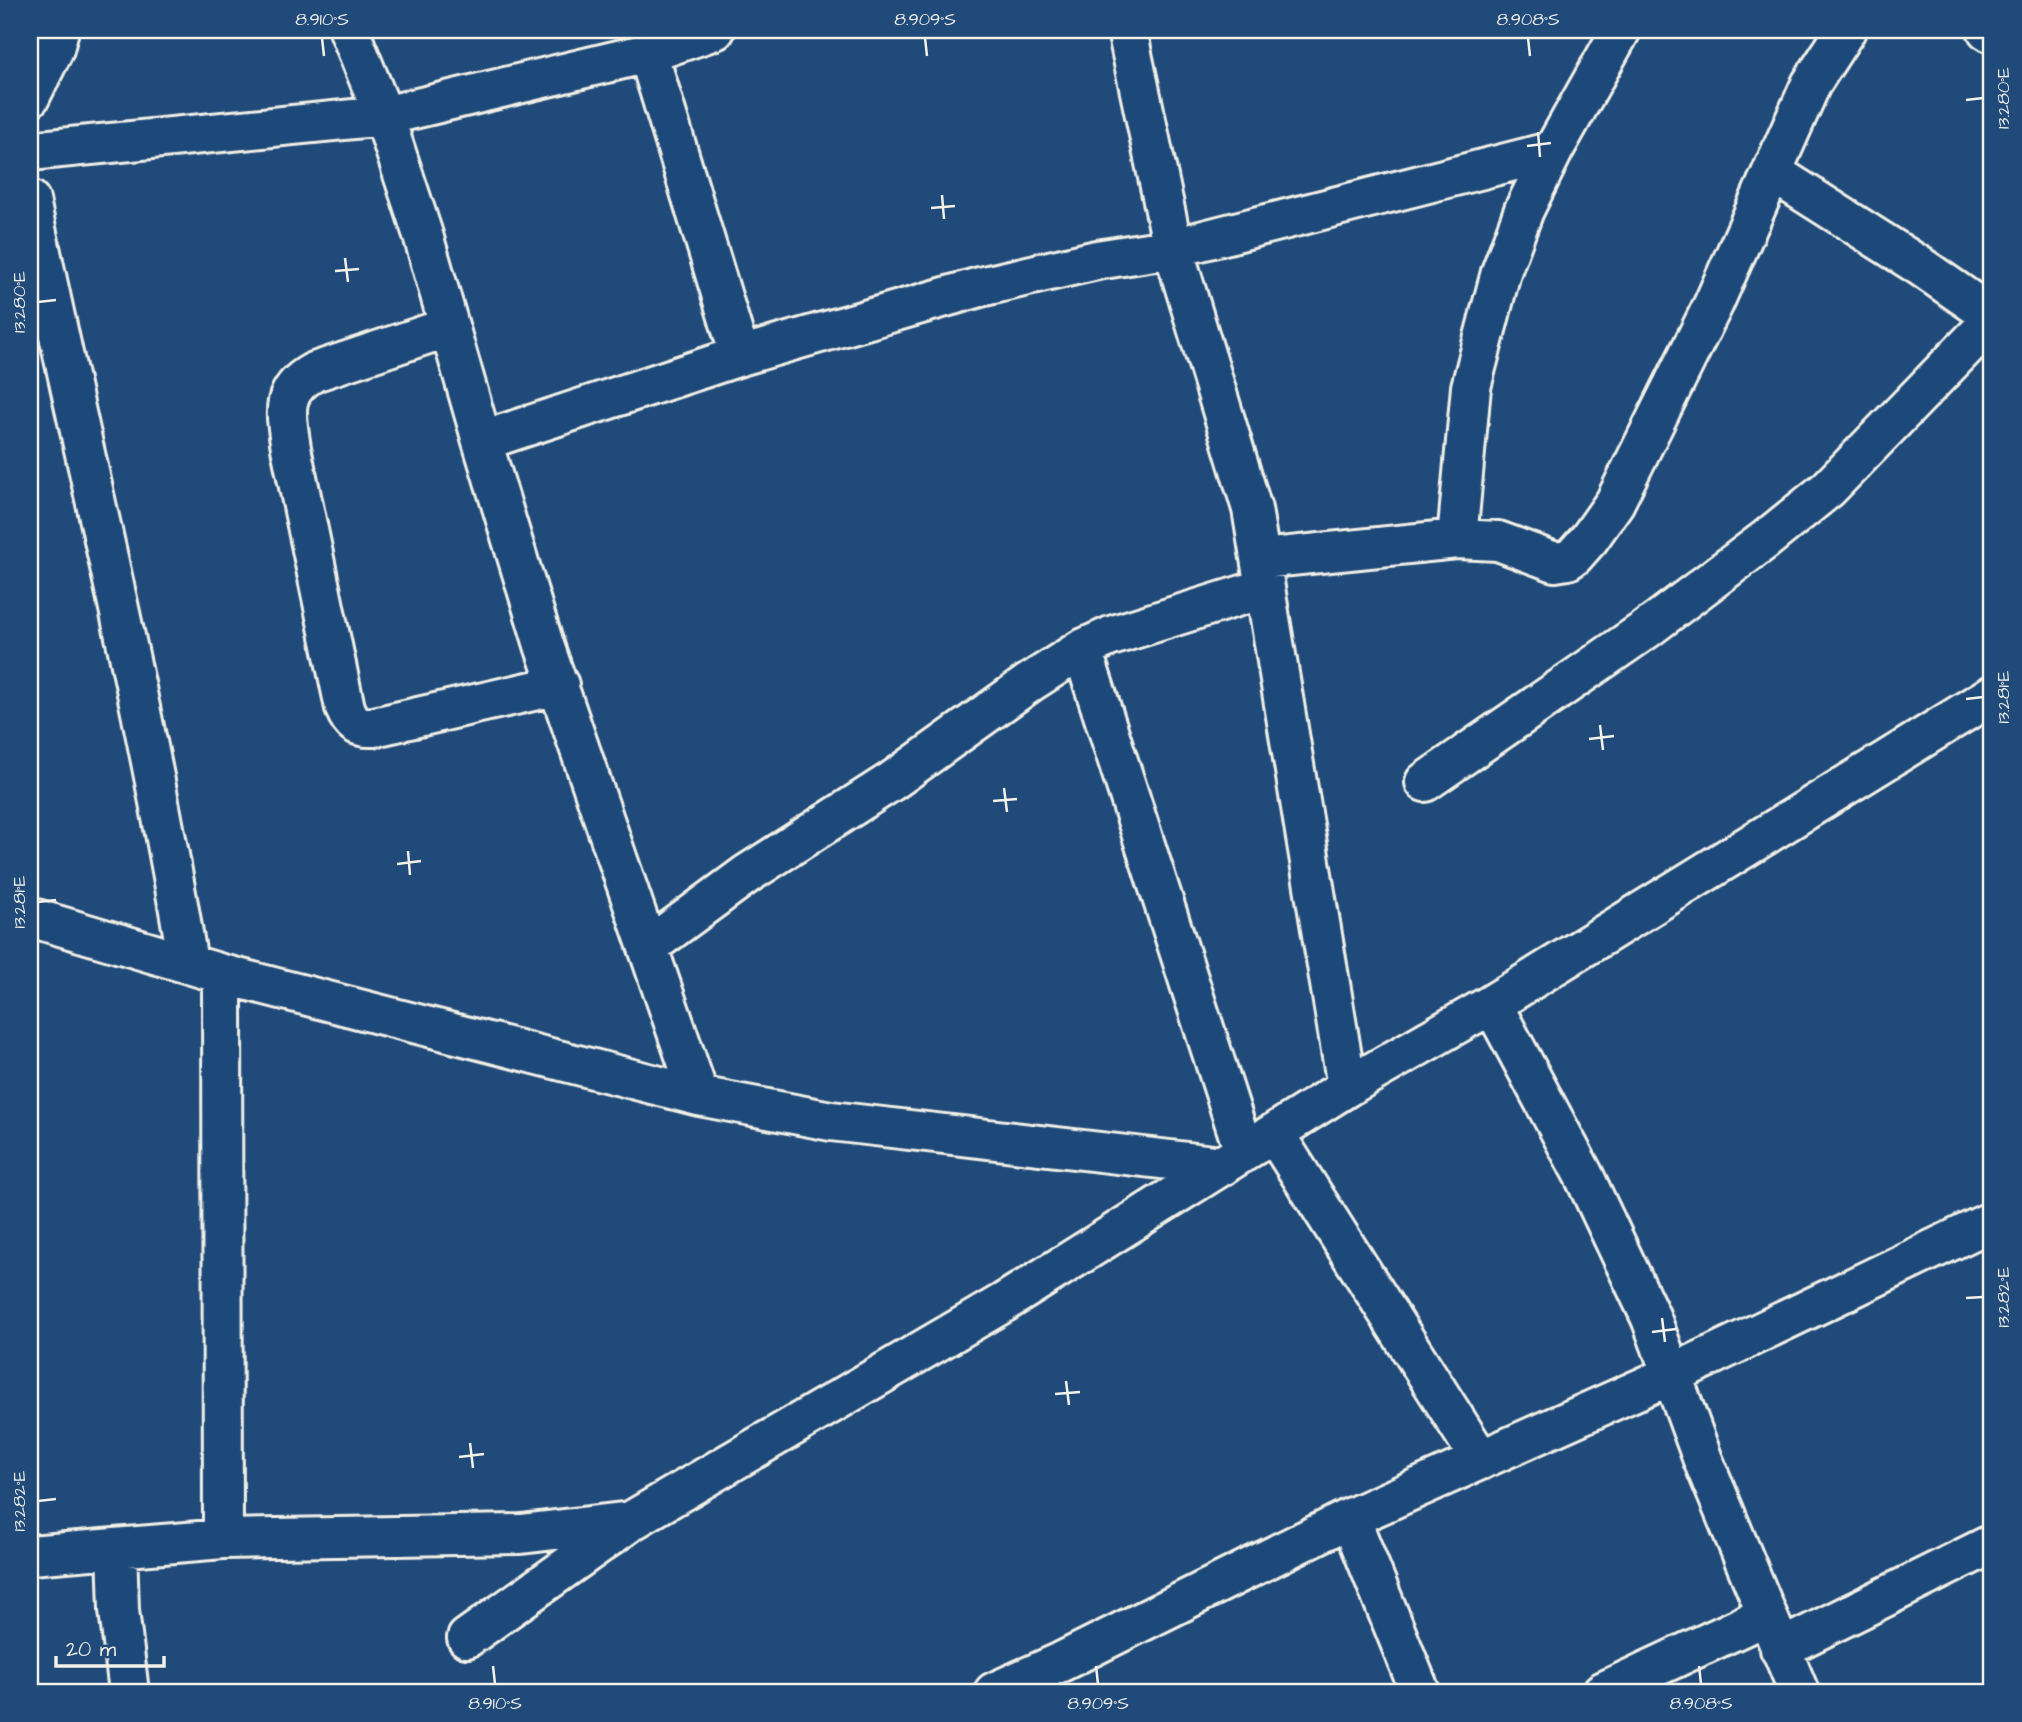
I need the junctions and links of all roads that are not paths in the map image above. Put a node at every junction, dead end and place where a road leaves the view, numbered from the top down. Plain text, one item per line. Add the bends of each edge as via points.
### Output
1 (59, 30) edge
2 (349, 30) edge
3 (715, 30) edge
4 (1127, 30) edge
5 (1621, 30) edge
6 (1846, 30) edge
7 (1987, 30) edge
8 (1992, 33) edge
9 (648, 53) junction
10 (30, 97) edge
11 (384, 116) junction
12 (30, 151) edge
13 (1553, 151) junction
14 (1772, 172) junction
15 (30, 200) edge
16 (1173, 248) junction
17 (1992, 318) edge
18 (449, 327) junction
19 (740, 356) junction
20 (482, 441) junction
21 (1457, 539) junction
22 (1263, 574) junction
23 (1082, 649) junction
24 (559, 685) junction
25 (1992, 695) edge
26 (1425, 782) dead end
27 (30, 917) edge
28 (648, 947) junction
29 (205, 969) junction
30 (1492, 1004) junction
31 (1347, 1087) junction
32 (699, 1096) junction
33 (1247, 1151) junction
34 (1992, 1221) edge
35 (1673, 1374) junction
36 (1481, 1460) junction
37 (1350, 1518) junction
38 (631, 1521) junction
39 (223, 1539) junction
40 (1992, 1544) edge
41 (117, 1548) junction
42 (30, 1555) edge
43 (1774, 1632) junction
44 (467, 1638) dead end
45 (1068, 1677) edge
46 (129, 1692) edge
47 (994, 1692) edge
48 (1420, 1692) edge
49 (1602, 1692) edge
50 (1799, 1692) edge

1 - 10 street
2 - 11 street
3 - 9 street
4 - 16 street
5 - 13 street
6 - 14 street via 1811,84
7 - 8 street
9 - 11 street
9 - 19 street
11 - 12 street
11 - 18 street
13 - 16 street
13 - 21 street via 1501,272 1471,387
14 - 17 street via 1920,266
14 - 21 street via 1713,305 1615,502 1589,539 1574,556 1561,562 1498,541
15 - 29 street via 147,736
16 - 19 street via 980,287
16 - 22 street via 1252,509
17 - 26 street via 1828,489 1648,628
18 - 20 street
18 - 24 street via 314,372 302,378 287,401 291,448 345,708 355,724 374,727
19 - 20 street
20 - 24 street
21 - 22 street
22 - 23 street
22 - 31 street
23 - 28 street via 892,781 747,874
23 - 33 street
24 - 28 street
25 - 30 street
27 - 29 street
28 - 32 street
29 - 32 street
29 - 39 street
30 - 31 street
30 - 35 street via 1584,1176
31 - 33 street
32 - 33 street via 831,1121
33 - 36 street
33 - 38 street via 1003,1303
34 - 35 street
35 - 36 street
35 - 43 street
36 - 37 street
37 - 45 street
37 - 48 street
38 - 39 street via 521,1534
38 - 44 street
39 - 41 street
40 - 43 street
41 - 42 street
41 - 46 street
43 - 49 street
43 - 50 street
45 - 47 street

